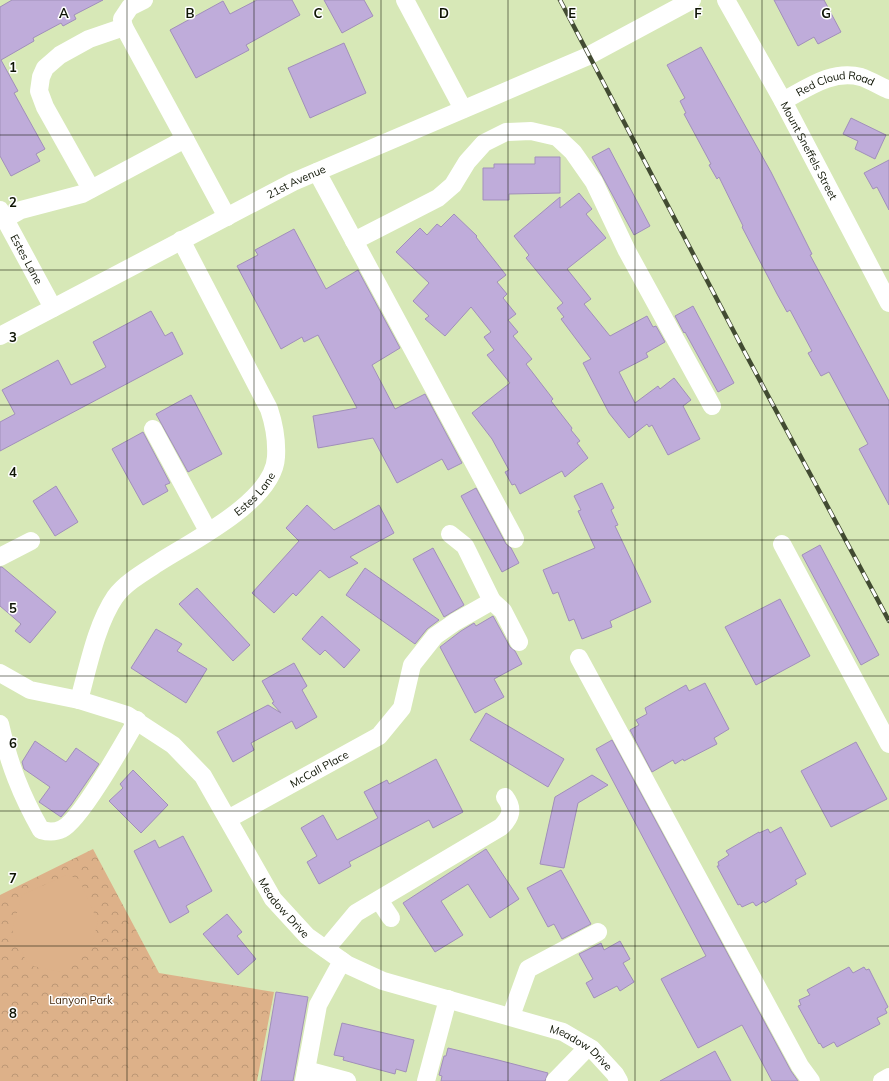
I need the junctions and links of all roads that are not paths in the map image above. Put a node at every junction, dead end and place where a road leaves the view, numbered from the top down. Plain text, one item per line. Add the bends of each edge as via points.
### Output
1 (144, 0) edge
2 (405, 0) edge
3 (692, 0) edge
4 (726, 0) edge
5 (124, 27) junction
6 (889, 90) edge
7 (782, 101) junction
8 (463, 109) junction
9 (185, 139) junction
10 (317, 172) junction
11 (91, 189) junction
12 (2, 215) edge
13 (227, 217) junction
14 (181, 240) junction
15 (354, 241) junction
16 (889, 303) edge
17 (53, 308) junction
18 (0, 336) edge
19 (712, 406) dead end
20 (154, 429) dead end
21 (208, 531) junction
22 (450, 534) dead end
23 (515, 539) dead end
24 (31, 541) dead end
25 (782, 544) dead end
26 (0, 556) edge
27 (492, 601) junction
28 (519, 642) dead end
29 (579, 658) dead end
30 (0, 673) edge
31 (79, 700) junction
32 (137, 720) junction
33 (0, 724) edge
34 (889, 744) edge
35 (505, 797) dead end
36 (228, 819) junction
37 (378, 900) junction
38 (391, 918) dead end
39 (598, 932) dead end
40 (326, 949) junction
41 (342, 961) junction
42 (448, 999) junction
43 (510, 1016) junction
44 (588, 1047) junction
45 (305, 1076) edge
46 (889, 1077) edge
47 (347, 1081) edge
48 (426, 1081) edge
49 (555, 1081) edge
50 (619, 1081) edge
51 (811, 1081) edge
52 (882, 1081) edge

1 - 5 street via 130,7 122,19
2 - 8 street
3 - 8 street, 21st Avenue via 602,48
4 - 7 street, Mount Sneffels Street
5 - 9 street
5 - 11 street via 88,39 60,55 45,68 38,91
6 - 7 street, Red Cloud Road via 860,77 834,76
7 - 16 street, Mount Sneffels Street
8 - 10 street, 21st Avenue
9 - 11 street
9 - 13 street
10 - 13 street, 21st Avenue
10 - 15 street
11 - 12 street via 60,201
12 - 17 street, Estes Lane
13 - 14 street, 21st Avenue
14 - 17 street, 21st Avenue
14 - 21 street, Estes Lane via 269,409 275,429 276,458 267,484 247,505
15 - 19 street via 438,198 453,185 467,162 484,143 506,132 531,131 557,137 573,152 594,182 628,251
15 - 23 street
17 - 18 street, 21st Avenue
20 - 21 street
21 - 31 street, Estes Lane via 142,573 116,597 100,628
22 - 27 street via 465,546
24 - 26 street
25 - 34 street
27 - 28 street via 503,611
27 - 36 street, McCall Place via 435,636 412,665 402,708 379,736
29 - 51 street via 800,1066
30 - 31 street, Meadow Drive via 30,690
31 - 32 street, Meadow Drive
32 - 33 street via 85,805 64,829 48,832 42,830 28,807 7,755
32 - 36 street, Meadow Drive via 173,745 203,776
35 - 37 street via 512,810 508,820 501,827
36 - 40 street, Meadow Drive via 274,899 307,936
37 - 38 street
37 - 40 street via 356,913
39 - 43 street via 528,969
40 - 41 street, Meadow Drive
41 - 42 street, Meadow Drive via 383,981
41 - 45 street via 318,1005
42 - 43 street, Meadow Drive
42 - 48 street
43 - 44 street, Meadow Drive via 563,1032
44 - 49 street
44 - 50 street, Meadow Drive
45 - 47 street
46 - 52 street

